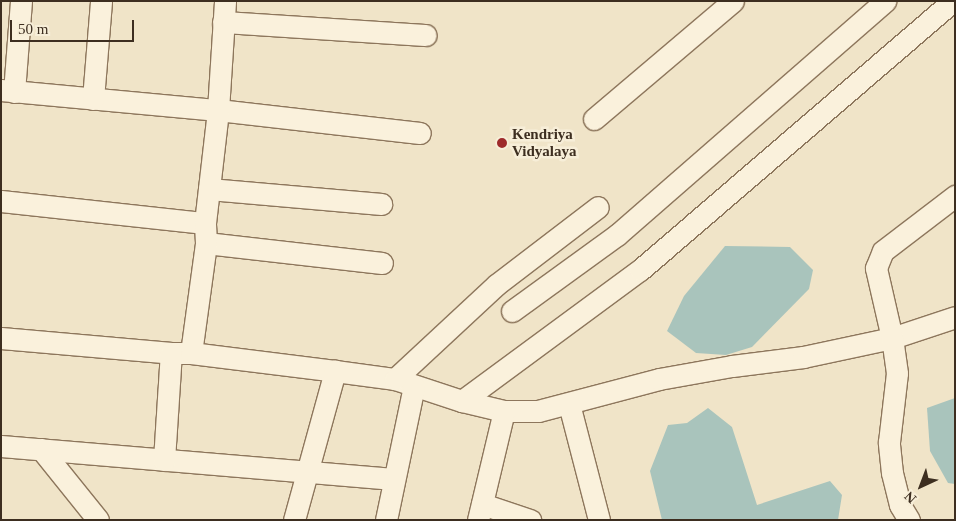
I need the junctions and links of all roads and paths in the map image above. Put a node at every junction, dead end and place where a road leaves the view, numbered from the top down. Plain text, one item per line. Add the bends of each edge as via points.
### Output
1 (21, 1) edge
2 (101, 1) edge
3 (733, 1) edge
4 (885, 1) edge
5 (953, 1) edge
6 (224, 12) edge
7 (426, 35) dead end
8 (8, 91) edge
9 (93, 99) junction
10 (218, 110) junction
11 (594, 119) dead end
12 (420, 133) dead end
13 (209, 189) junction
14 (955, 196) edge
15 (1, 201) edge
16 (380, 204) dead end
17 (598, 207) dead end
18 (205, 233) junction
19 (382, 263) dead end
20 (512, 311) dead end
21 (955, 317) edge
22 (1, 338) edge
23 (892, 338) junction
24 (181, 353) junction
25 (336, 371) junction
26 (404, 383) junction
27 (462, 402) junction
28 (569, 404) junction
29 (504, 411) junction
30 (1, 446) edge
31 (41, 449) junction
32 (164, 460) junction
33 (309, 471) junction
34 (394, 479) junction
35 (480, 512) edge
36 (98, 520) edge
37 (294, 520) edge
38 (386, 520) edge
39 (530, 520) edge
40 (599, 520) edge
41 (909, 520) edge

1 - 8 street
2 - 9 street
3 - 11 street
4 - 20 street via 617,235
5 - 27 street via 640,270
6 - 7 street
6 - 10 street
8 - 9 street
9 - 10 street
10 - 12 street
10 - 13 street
13 - 16 street
13 - 18 street
14 - 23 street via 883,251 878,259 876,268
15 - 18 street
17 - 26 street via 496,285
18 - 19 street
18 - 24 street
21 - 23 street
22 - 24 street
23 - 28 street via 803,357 660,379
23 - 41 street via 896,373 889,442 900,505
24 - 25 street
24 - 32 street
25 - 26 street
25 - 33 street
26 - 27 street
26 - 34 street
27 - 29 street
28 - 29 street via 538,411
28 - 40 street
29 - 35 street
30 - 31 street
31 - 32 street
31 - 36 street
32 - 33 street
33 - 34 street
33 - 37 street
34 - 38 street
35 - 39 street

